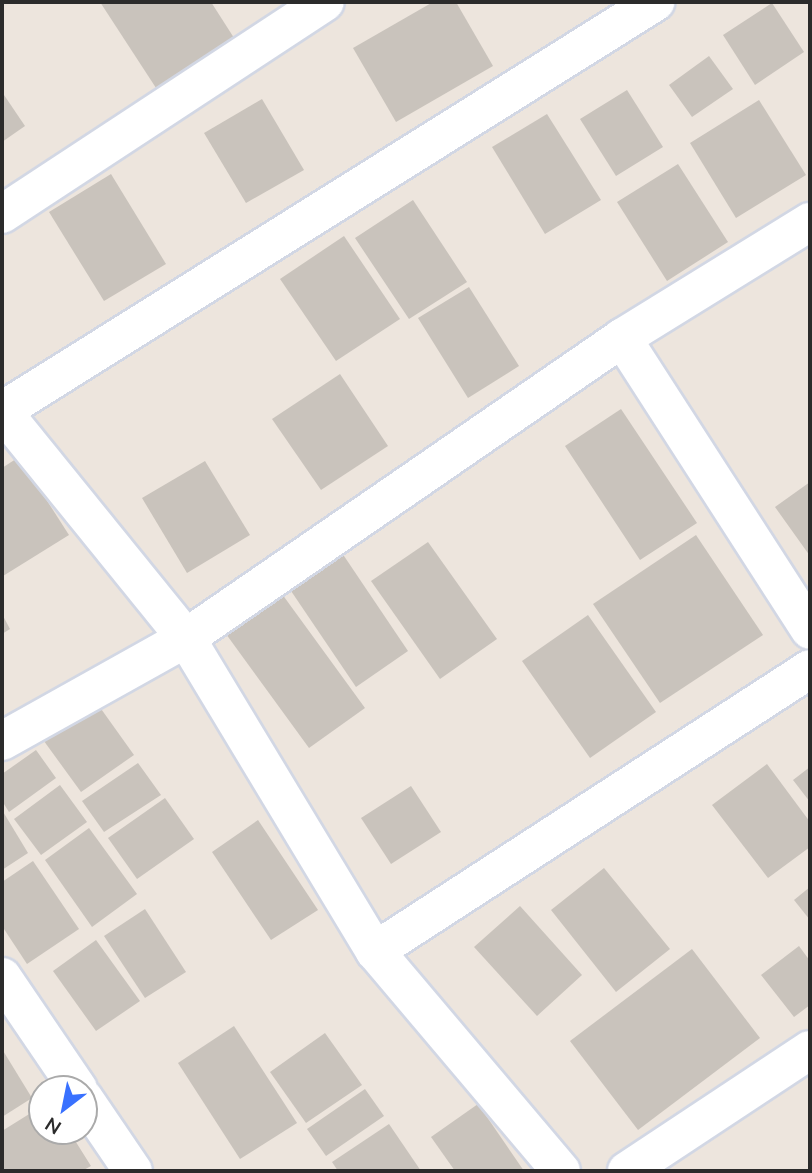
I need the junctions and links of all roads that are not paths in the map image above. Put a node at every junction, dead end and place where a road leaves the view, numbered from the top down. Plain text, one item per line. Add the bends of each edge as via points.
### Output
1 (325, 2) edge
2 (655, 2) edge
3 (2, 214) edge
4 (810, 222) edge
5 (622, 338) junction
6 (2, 411) edge
7 (810, 630) edge
8 (186, 638) junction
9 (810, 669) edge
10 (2, 741) edge
11 (375, 951) junction
12 (2, 977) edge
13 (810, 1050) edge
14 (68, 1075) edge
15 (98, 1120) edge
16 (133, 1171) edge
17 (561, 1171) edge
18 (627, 1171) edge

1 - 3 street
2 - 6 street
4 - 5 street
5 - 7 street
5 - 8 street
6 - 8 street
8 - 10 street
8 - 11 street
9 - 11 street
11 - 17 street
12 - 14 street
13 - 18 street
15 - 16 street

